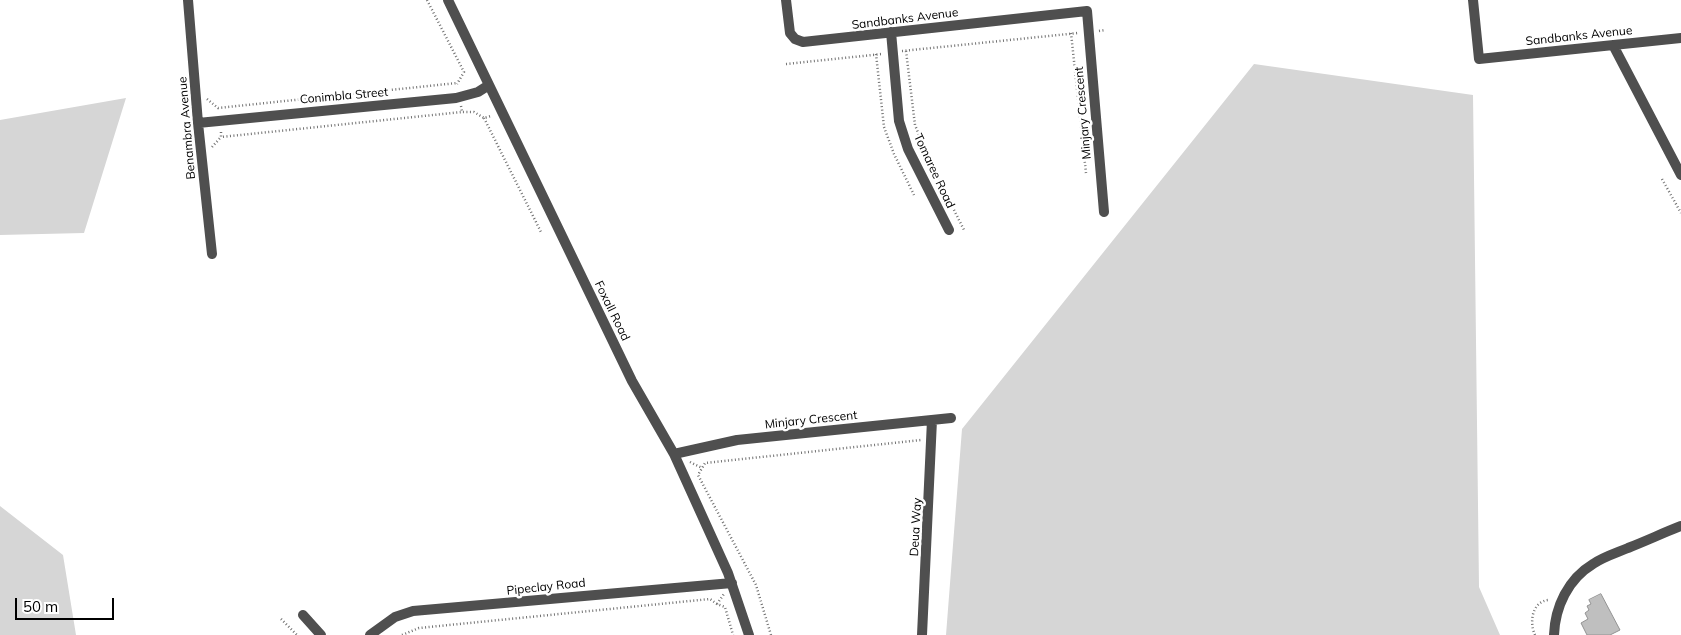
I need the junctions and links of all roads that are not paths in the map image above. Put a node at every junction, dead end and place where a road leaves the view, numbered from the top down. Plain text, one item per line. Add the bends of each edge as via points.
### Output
1 (188, 0) edge
2 (448, 0) edge
3 (786, 0) edge
4 (1473, 0) edge
5 (1087, 11) joint
6 (891, 32) junction
7 (1681, 38) edge
8 (1614, 45) junction
9 (489, 86) junction
10 (198, 123) junction
11 (1681, 175) edge
12 (1104, 212) dead end
13 (948, 230) dead end
14 (212, 254) dead end
15 (951, 418) dead end
16 (932, 420) junction
17 (674, 454) junction
18 (1681, 526) edge
19 (732, 583) junction
20 (303, 615) dead end
21 (321, 635) edge
22 (370, 635) edge
23 (750, 635) edge
24 (922, 635) edge
25 (1554, 635) edge

1 - 10 street, Benambra Avenue
2 - 9 street, Foxall Road
3 - 6 street, Sandbanks Avenue via 790,33 803,42
4 - 8 street, Sandbanks Avenue via 1479,59
5 - 6 street, Sandbanks Avenue
5 - 12 street, Minjary Crescent
6 - 13 street, Tomaree Road via 899,121 908,149
7 - 8 street, Sandbanks Avenue
8 - 11 street
9 - 10 street, Conimbla Street via 459,98
9 - 17 street, Foxall Road via 632,381
10 - 14 street, Benambra Avenue
15 - 16 street, Minjary Crescent
16 - 17 street, Minjary Crescent via 737,440
16 - 24 street, Deua Way
17 - 19 street, Foxall Road
18 - 25 street via 1592,564 1579,575 1560,603
19 - 22 street, Pipeclay Road via 414,611 395,617
19 - 23 street, Foxall Road
20 - 21 street

